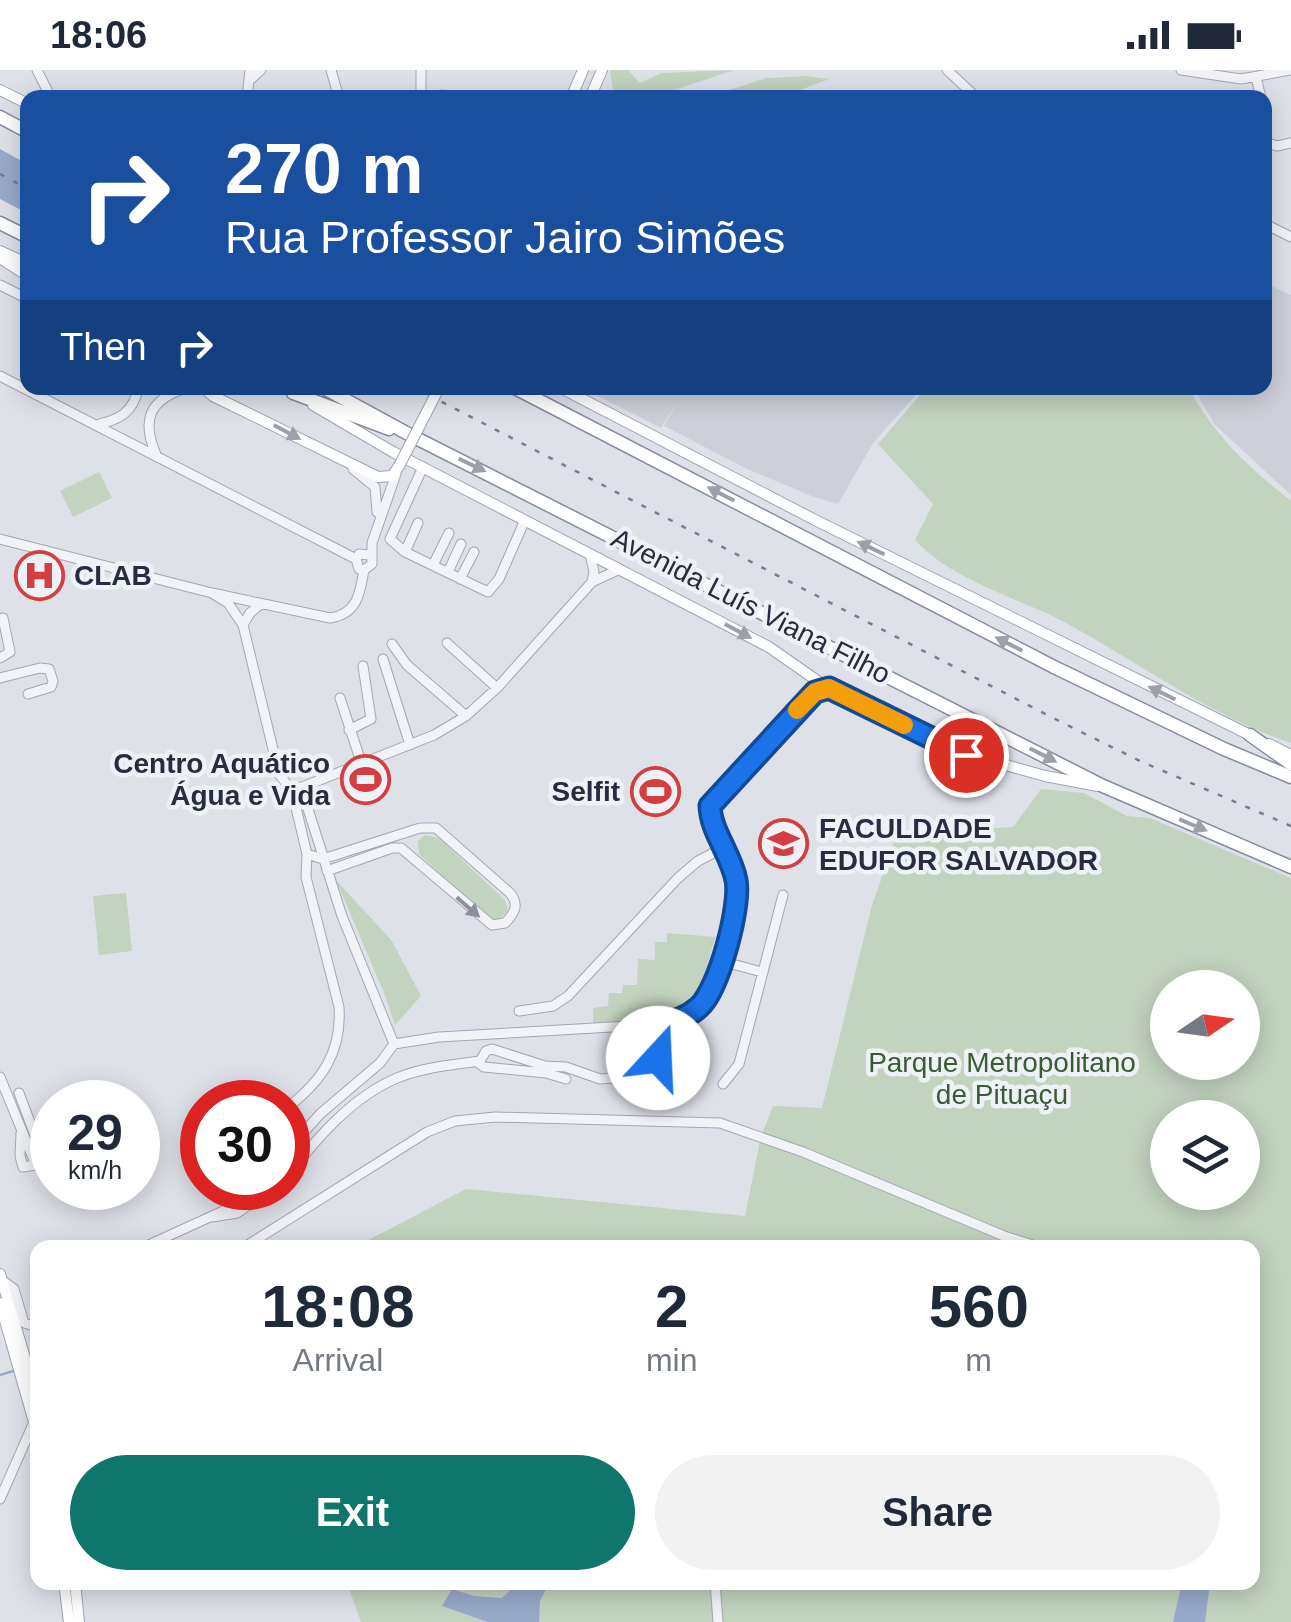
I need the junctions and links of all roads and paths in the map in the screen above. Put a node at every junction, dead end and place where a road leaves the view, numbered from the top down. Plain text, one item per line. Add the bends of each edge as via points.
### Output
1 (260, 70) edge
2 (602, 70) edge
3 (947, 70) edge
4 (1181, 70) edge
5 (1291, 70) edge
6 (250, 75) edge
7 (1256, 77) junction
8 (596, 84) junction
9 (593, 90) edge
10 (599, 90) edge
11 (969, 90) edge
12 (1259, 90) edge
13 (37, 395) edge
14 (136, 395) edge
15 (168, 395) edge
16 (211, 395) edge
17 (296, 395) edge
18 (299, 395) edge
19 (337, 395) edge
20 (435, 395) edge
21 (529, 395) edge
22 (574, 395) edge
23 (96, 425) junction
24 (412, 436) junction
25 (335, 457) junction
26 (159, 460) junction
27 (422, 467) junction
28 (398, 469) junction
29 (525, 520) junction
30 (418, 523) dead end
31 (377, 525) junction
32 (449, 533) dead end
33 (0, 538) edge
34 (462, 544) dead end
35 (405, 552) junction
36 (474, 552) dead end
37 (590, 554) junction
38 (364, 561) junction
39 (433, 565) junction
40 (620, 570) junction
41 (448, 572) junction
42 (460, 579) junction
43 (592, 582) junction
44 (212, 593) junction
45 (262, 604) junction
46 (2, 618) dead end
47 (243, 626) junction
48 (448, 643) dead end
49 (392, 644) dead end
50 (0, 658) edge
51 (384, 659) dead end
52 (363, 666) dead end
53 (810, 676) junction
54 (0, 678) edge
55 (497, 688) junction
56 (829, 688) junction
57 (28, 694) dead end
58 (811, 696) junction
59 (340, 698) dead end
60 (466, 716) junction
61 (349, 730) junction
62 (1250, 736) junction
63 (410, 744) junction
64 (1291, 754) edge
65 (362, 762) junction
66 (1291, 764) edge
67 (1291, 777) edge
68 (1104, 786) junction
69 (296, 789) junction
70 (723, 848) junction
71 (307, 854) junction
72 (358, 854) junction
73 (323, 859) junction
74 (1291, 867) edge
75 (327, 871) junction
76 (783, 894) dead end
77 (722, 962) junction
78 (762, 972) junction
79 (519, 1011) dead end
80 (656, 1025) junction
81 (394, 1044) junction
82 (477, 1062) junction
83 (0, 1077) edge
84 (566, 1079) dead end
85 (723, 1084) dead end
86 (310, 1088) edge
87 (19, 1094) dead end
88 (320, 1114) junction
89 (331, 1124) junction
90 (310, 1125) edge
91 (310, 1149) edge
92 (220, 1210) edge
93 (242, 1210) edge
94 (210, 1217) junction
95 (160, 1240) edge
96 (255, 1240) edge
97 (1017, 1240) edge
98 (1, 1277) edge
99 (0, 1303) edge
100 (30, 1325) edge
101 (20, 1351) junction
102 (29, 1387) joint
103 (30, 1394) edge
104 (30, 1431) edge
105 (0, 1499) edge
106 (65, 1590) edge
107 (77, 1590) edge
108 (716, 1590) edge
109 (69, 1622) edge
110 (79, 1622) edge
111 (718, 1622) edge

1 - 6 street
2 - 8 main road
3 - 11 street
4 - 7 street
5 - 7 street
7 - 12 street
8 - 9 main road
8 - 10 street
13 - 23 street
14 - 23 street via 126,414
15 - 26 street via 150,416
16 -> 25 main road
17 - 27 main road, Avenida Luís Viana Filho
18 - 24 highway
19 - 24 highway, Avenida Luís Viana Filho
20 - 28 main road, bridge
67 -> 21 highway via 1054,667
62 -> 22 main road
23 - 26 street
24 -> 68 highway, Avenida Luís Viana Filho
25 - 28 main road via 382,478
25 - 31 street via 373,482
26 - 38 street
27 - 29 main road, Avenida Luís Viana Filho
27 - 35 street via 390,539
28 - 31 street
29 - 37 main road, Avenida Luís Viana Filho
29 - 42 street via 491,590
30 - 35 street
31 - 38 street
32 - 39 street
33 - 44 street
34 - 41 street
35 - 39 street
36 - 42 street
37 - 40 main road, Avenida Luís Viana Filho
37 - 43 street
38 - 45 street via 354,606 336,617
39 - 41 street
40 - 43 street
40 -> 53 main road, Avenida Luís Viana Filho via 769,647
41 - 42 street
43 - 55 street
44 - 45 street
44 - 47 street via 233,608
45 - 47 street
46 - 50 street via 10,652
47 - 69 street via 279,774
48 - 55 street
49 - 60 street
51 - 63 street
52 - 61 street via 371,719
53 - 56 main road, Avenida Luís Viana Filho
53 - 58 street
54 - 57 street via 49,670 51,687
55 - 60 street
56 - 58 street
56 - 68 main road, Avenida Luís Viana Filho via 966,755
58 - 70 street via 711,803
59 - 61 street
60 - 63 street
61 - 65 street
62 - 64 main road
62 - 66 highway
63 - 65 street
65 - 69 street
68 -> 74 highway, Avenida Luís Viana Filho
69 - 71 street
69 - 73 street
70 - 77 street via 737,889
70 - 79 street via 678,878 568,996 553,1006
71 - 73 street
71 - 86 street via 306,877 340,1024 326,1069
72 -> 72 street via 400,848 492,925 505,924 515,910 510,893 436,828 420,828
72 - 73 street
72 - 75 street
73 - 75 street
75 - 81 street
76 - 78 street
77 - 78 street
77 - 80 street via 698,1008
78 - 85 street via 739,1064
80 - 81 street
80 - 82 street via 653,1074 600,1079 492,1049
81 - 88 street
82 - 84 street
82 - 89 street via 396,1078
83 - 87 street via 21,1133 25,1168 42,1154
88 - 89 street
88 - 90 street
89 - 91 street
92 - 94 street
93 - 94 street
94 - 95 street
96 - 97 street via 426,1132 495,1117 714,1122
98 - 100 street
98 - 101 main road
99 - 101 main road
101 - 102 main road
102 - 103 main road
104 - 105 street
106 - 109 main road
107 - 110 main road
108 - 111 street

